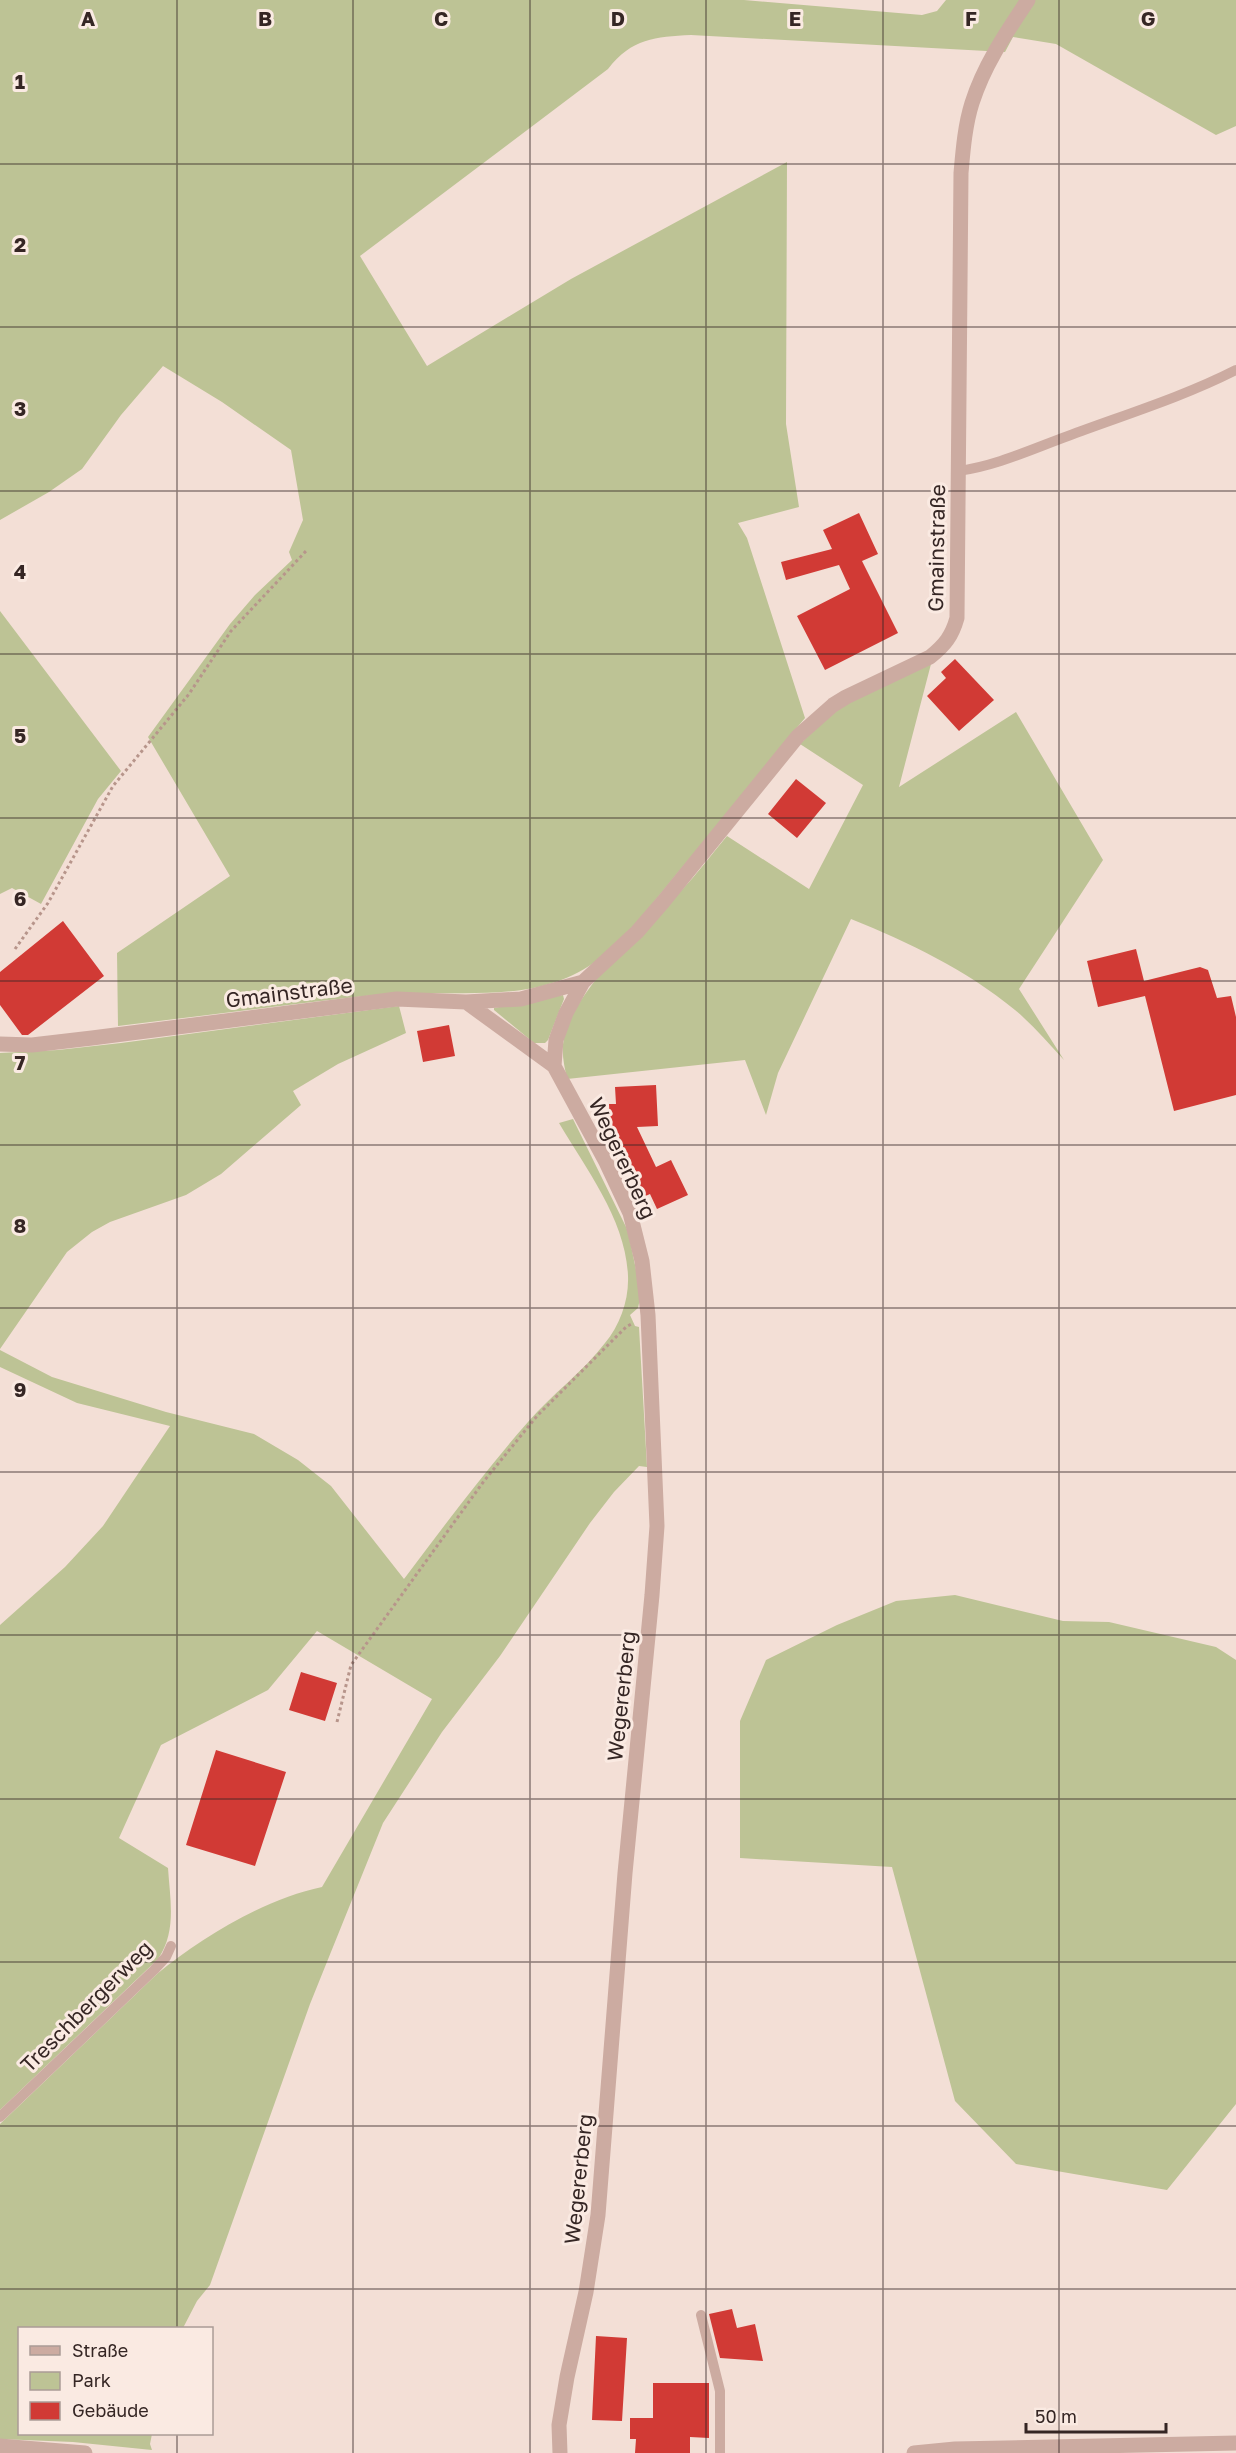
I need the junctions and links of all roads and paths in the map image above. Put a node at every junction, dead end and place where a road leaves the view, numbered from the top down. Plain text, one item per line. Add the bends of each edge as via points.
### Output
1 (1028, 0) edge
2 (1236, 370) edge
3 (958, 471) junction
4 (307, 550) dead end
5 (15, 950) dead end
6 (583, 982) junction
7 (466, 1002) junction
8 (0, 1044) edge
9 (554, 1066) junction
10 (648, 1315) junction
11 (338, 1722) dead end
12 (171, 1946) dead end
13 (0, 2117) edge
14 (701, 2315) dead end
15 (1236, 2443) edge
16 (0, 2446) edge
17 (85, 2453) edge
18 (560, 2453) edge
19 (720, 2453) edge
20 (914, 2453) edge

1 - 3 street, Gmainstraße via 982,77 965,138 961,173
2 - 3 lane via 1167,400 990,464
3 - 6 street, Gmainstraße via 957,618 952,635 930,657 833,705 798,736 663,902
4 - 5 path via 231,631 189,694 113,786 48,903
6 - 7 street, Gmainstraße via 521,999
6 - 9 street, Gmainstraße via 556,1040
7 - 8 street, Gmainstraße via 397,999 32,1045
7 - 9 street, Wegererberg
9 - 10 street, Wegererberg via 630,1213 642,1261
10 - 11 path via 626,1327 537,1416 484,1481 351,1665
10 - 18 street, Wegererberg via 657,1526 652,1595 598,2215 559,2425
12 - 13 lane, Treschbergerweg via 154,1970
14 - 19 lane via 720,2391
15 - 20 street
16 - 17 street

